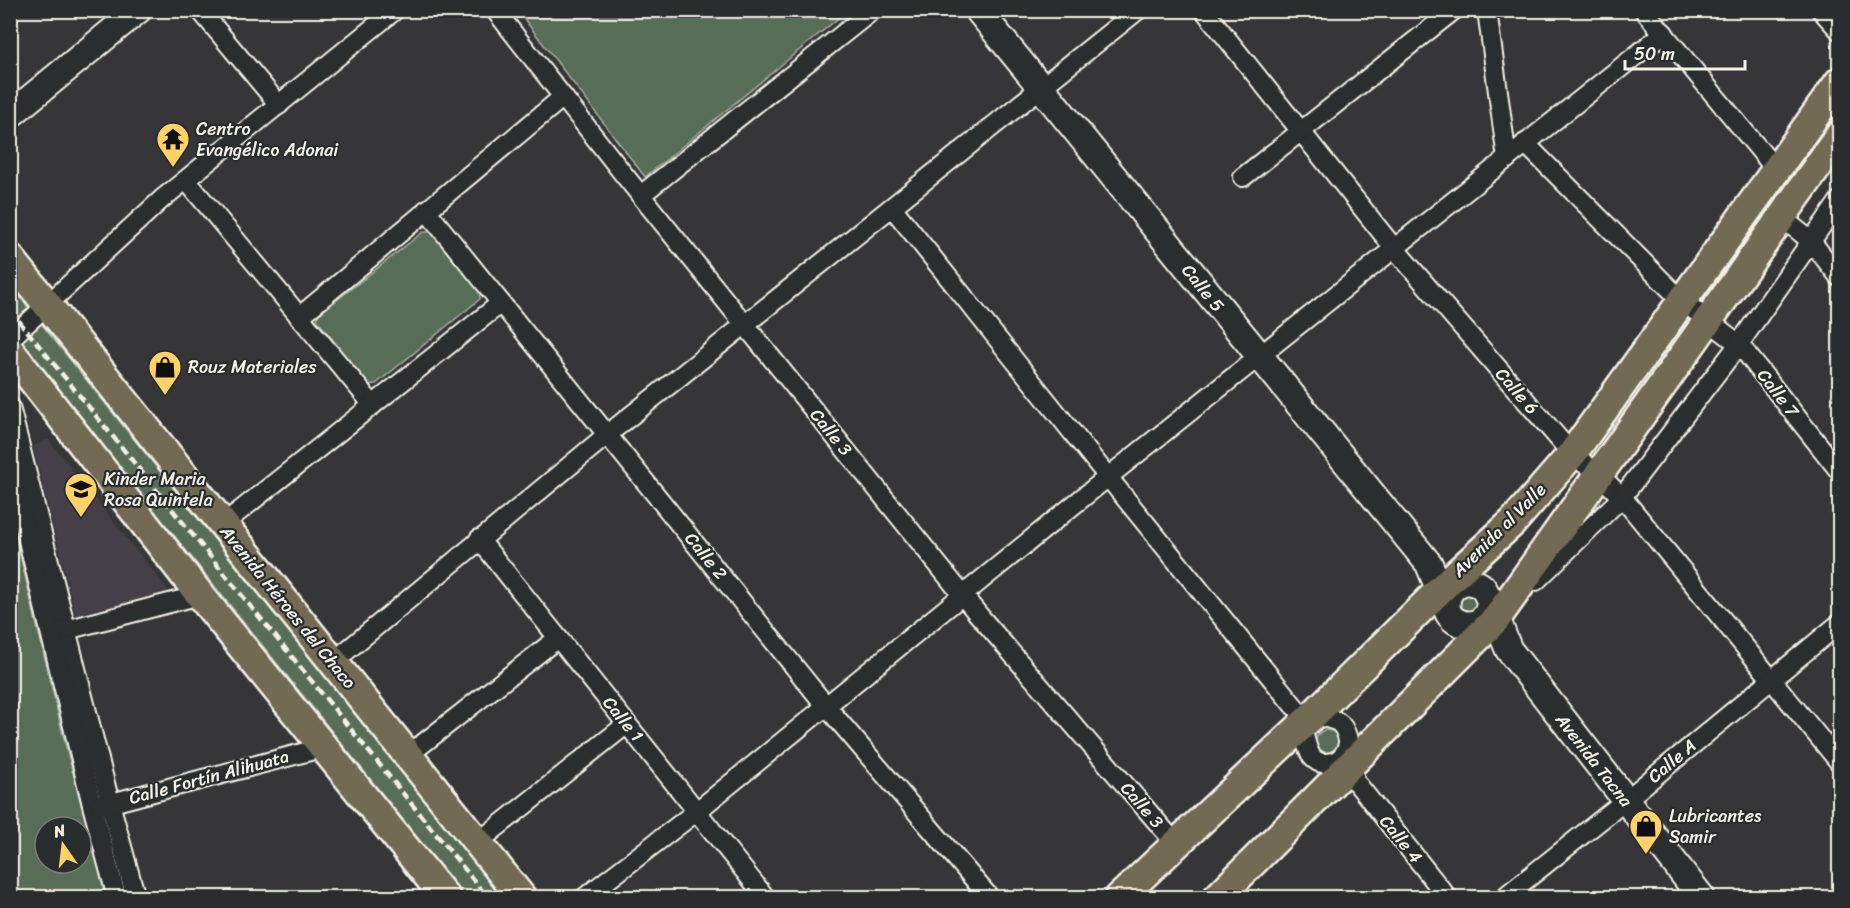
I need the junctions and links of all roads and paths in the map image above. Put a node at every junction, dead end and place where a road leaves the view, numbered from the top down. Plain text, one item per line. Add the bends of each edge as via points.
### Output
1 (138, 10) edge
2 (200, 10) edge
3 (395, 10) edge
4 (495, 10) edge
5 (873, 10) edge
6 (978, 10) edge
7 (1138, 10) edge
8 (1204, 10) edge
9 (1454, 10) edge
10 (1487, 10) edge
11 (1644, 10) edge
12 (1821, 10) edge
13 (1839, 31) edge
14 (1664, 33) junction
15 (1839, 81) edge
16 (1040, 89) junction
17 (563, 97) junction
18 (279, 105) junction
19 (10, 116) edge
20 (1300, 131) junction
21 (1839, 135) edge
22 (1525, 143) junction
23 (1507, 159) junction
24 (1777, 171) junction
25 (1243, 177) dead end
26 (186, 180) junction
27 (640, 195) junction
28 (1839, 200) edge
29 (892, 207) junction
30 (426, 210) junction
31 (1782, 217) junction
32 (1811, 241) junction
33 (1394, 248) junction
34 (10, 258) edge
35 (1839, 278) edge
36 (1681, 300) junction
37 (47, 303) junction
38 (501, 303) junction
39 (299, 318) junction
40 (1708, 321) junction
41 (745, 325) junction
42 (10, 339) edge
43 (1739, 344) junction
44 (10, 351) edge
45 (1260, 357) junction
46 (373, 405) junction
47 (10, 407) edge
48 (608, 434) junction
49 (1572, 454) junction
50 (10, 466) edge
51 (1839, 472) edge
52 (1598, 474) junction
53 (1108, 477) junction
54 (1622, 497) junction
55 (222, 525) junction
56 (479, 540) junction
57 (200, 596) junction
58 (963, 596) junction
59 (1462, 599) junction
60 (1839, 623) edge
61 (66, 630) junction
62 (558, 638) junction
63 (333, 662) junction
64 (1771, 678) junction
65 (826, 706) junction
66 (1308, 720) junction
67 (627, 724) junction
68 (325, 747) junction
69 (407, 756) junction
70 (1317, 760) junction
71 (1839, 763) edge
72 (1349, 766) junction
73 (1626, 800) junction
74 (101, 806) junction
75 (697, 811) junction
76 (477, 843) junction
77 (1176, 844) junction
78 (117, 897) edge
79 (136, 897) edge
80 (446, 897) edge
81 (522, 897) edge
82 (585, 897) edge
83 (766, 897) edge
84 (990, 897) edge
85 (1119, 897) edge
86 (1217, 897) edge
87 (1448, 897) edge
88 (1503, 897) edge
89 (1702, 897) edge

1 - 19 main road
2 - 18 street
3 - 18 street
4 - 17 street, Calle 3
5 - 27 street
6 - 16 main road, Calle 5
7 - 16 street
8 - 20 street, Calle 6
9 - 20 street
10 - 23 street
11 - 14 street
12 - 13 street
14 - 22 street
14 - 24 street
15 - 24 main road, Avenida al Valle
16 - 29 street
16 - 45 main road, Calle 5
17 - 27 street, Calle 3
17 - 30 street
18 - 26 street
20 - 25 street
20 - 33 street, Calle 6
21 - 31 main road, Avenida al Valle
22 - 23 street
22 - 36 street, Calle 7
23 - 33 street
24 - 36 main road, Avenida al Valle
26 - 37 street
26 - 39 street
27 - 41 street, Calle 3
28 - 32 street
29 - 41 street
29 - 53 street
30 - 38 street, Calle 2
30 - 39 street
31 - 32 street
31 - 40 main road, Avenida al Valle
32 - 35 street
32 - 43 street
33 - 45 street
33 - 49 street, Calle 6
34 - 37 main road, Avenida Héroes del Chaco
36 - 40 street, Calle 7
36 - 49 main road, Avenida al Valle
37 - 42 street
37 - 55 main road, Avenida Héroes del Chaco
38 - 46 street
38 - 48 street, Calle 2
39 - 46 street
40 - 43 street, Calle 7
40 - 52 main road, Avenida al Valle
41 - 48 street
41 - 58 street, Calle 3
43 - 51 street, Calle 7
43 - 54 street
44 - 57 main road
45 - 53 street
45 - 59 main road, Calle 5
46 - 55 street
47 - 61 street
48 - 56 street
48 - 65 street, Calle 2
49 - 52 street, Calle 6
49 - 59 main road, Avenida al Valle via 1513,522
50 - 74 street
52 - 54 street, Calle 6
52 - 59 main road, Avenida al Valle
53 - 58 street
53 - 66 street
54 - 59 street
54 - 64 street, Calle 6
55 - 63 main road, Avenida Héroes del Chaco
56 - 62 street, Calle 1
56 - 63 street
57 - 61 street
57 - 68 main road
58 - 65 street
58 - 77 street, Calle 3
59 - 66 main road, Avenida al Valle
59 - 72 main road, Avenida al Valle
59 - 73 main road, Avenida Tacna via 1509,650
60 - 64 street, Calle A
61 - 74 street
62 - 67 street, Calle 1
62 - 69 street
63 - 69 main road, Avenida Héroes del Chaco
64 - 71 street, Calle 6
64 - 73 street, Calle A
65 - 75 street
65 - 84 street, Calle 2
66 - 70 street via 1307,750
66 - 72 street via 1338,722 1343,726 1348,738
66 - 77 main road, Avenida al Valle
67 - 75 street, Calle 1
67 - 76 street
68 - 74 street, Calle Fortín Alihuata
68 - 80 main road
69 - 76 main road, Avenida Héroes del Chaco
70 - 72 street, Calle 4
70 - 72 street via 1323,763 1343,756
72 - 86 main road, Avenida al Valle
72 - 87 street, Calle 4
73 - 88 street, Calle A
73 - 89 main road, Avenida Tacna
74 - 78 street
74 - 79 street
75 - 82 street
75 - 83 street, Calle 1
76 - 81 main road, Avenida Héroes del Chaco
77 - 85 main road, Avenida al Valle

